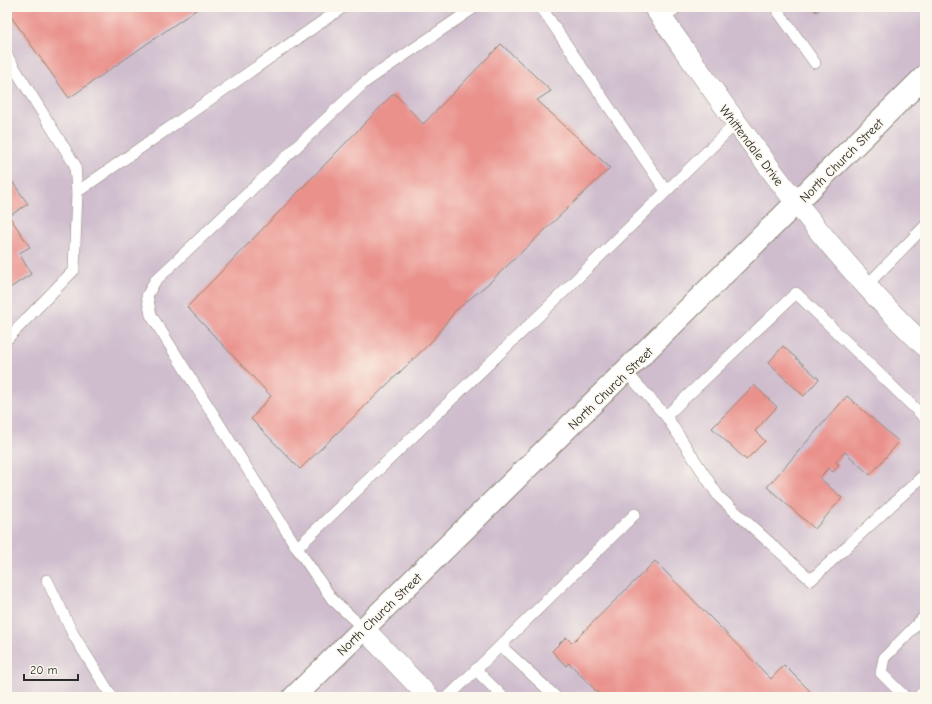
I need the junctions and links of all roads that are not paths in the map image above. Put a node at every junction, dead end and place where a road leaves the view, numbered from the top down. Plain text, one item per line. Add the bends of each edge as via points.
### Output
1 (343, 7) edge
2 (475, 7) edge
3 (541, 7) edge
4 (775, 7) edge
5 (664, 11) edge
6 (7, 56) edge
7 (815, 64) dead end
8 (925, 76) edge
9 (736, 123) junction
10 (666, 191) junction
11 (77, 192) junction
12 (796, 203) junction
13 (925, 226) edge
14 (866, 286) junction
15 (7, 339) edge
16 (925, 346) edge
17 (626, 372) junction
18 (666, 416) junction
19 (925, 418) edge
20 (925, 474) edge
21 (635, 514) dead end
22 (297, 548) junction
23 (47, 580) dead end
24 (925, 616) edge
25 (364, 628) junction
26 (501, 646) junction
27 (476, 670) junction
28 (925, 690) edge
29 (112, 697) edge
30 (294, 697) edge
31 (429, 697) edge
32 (448, 697) edge
33 (503, 697) edge
34 (556, 697) edge
35 (905, 697) edge
36 (918, 697) edge

1 - 11 lane
2 - 22 lane via 365,82 155,281 147,296 150,315
3 - 10 lane
4 - 7 lane
5 - 9 street, Whittendale Drive
6 - 11 lane via 75,165
8 - 12 main road, North Church Street
9 - 10 lane
9 - 12 street, Whittendale Drive
10 - 22 lane
11 - 15 lane via 74,270
12 - 14 street, Whittendale Drive
12 - 17 main road, North Church Street
13 - 14 lane
14 - 16 street, Whittendale Drive
17 - 18 lane
17 - 25 main road, North Church Street
18 - 19 lane via 796,293
18 - 20 lane via 719,497 811,580
21 - 26 lane
22 - 25 lane via 332,599
23 - 29 lane via 73,634
24 - 35 lane via 884,658 881,673
25 - 30 main road, North Church Street
25 - 31 street
26 - 27 lane
26 - 34 lane
27 - 32 lane
27 - 33 lane
28 - 36 lane

